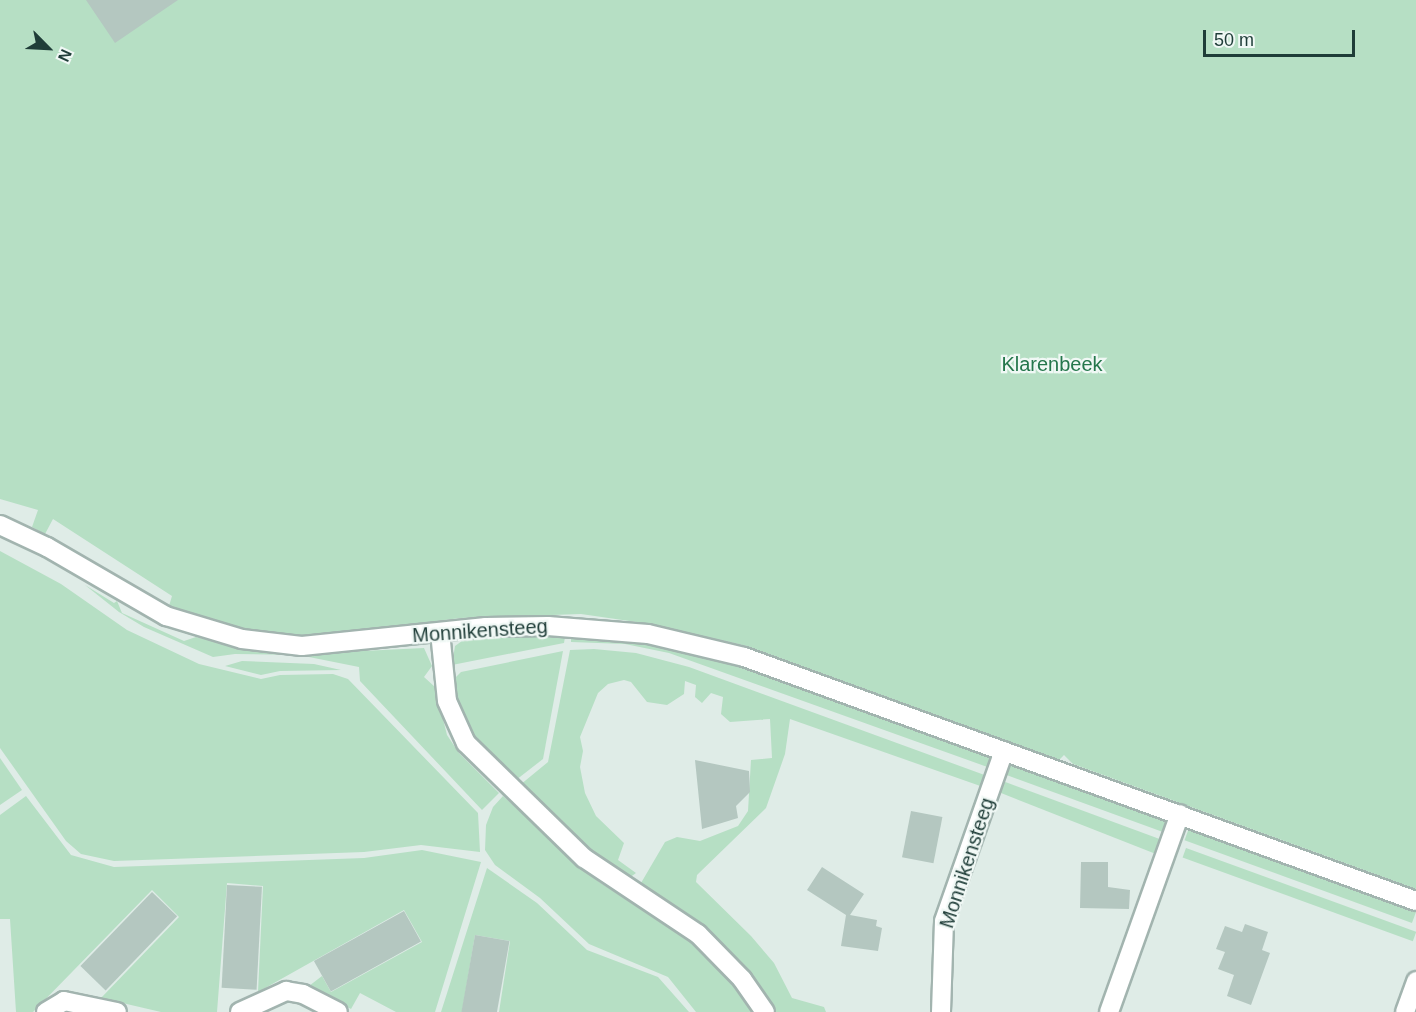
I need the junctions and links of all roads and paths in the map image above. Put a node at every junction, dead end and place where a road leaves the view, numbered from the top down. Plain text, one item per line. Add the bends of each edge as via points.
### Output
1 (0, 525) edge
2 (440, 633) junction
3 (1004, 751) junction
4 (1180, 814) junction
5 (1416, 901) edge
6 (1416, 981) edge
7 (46, 1012) edge
8 (117, 1012) edge
9 (240, 1012) edge
10 (338, 1012) edge
11 (765, 1012) edge
12 (941, 1012) edge
13 (1109, 1012) edge
14 (1405, 1012) edge

1 - 2 street, Monnikensteeg via 55,551 143,605 222,634 302,645
2 - 3 street, Monnikensteeg via 486,627 583,627 691,643 774,667
2 - 11 street via 447,701 466,743 584,858 698,934 742,979
3 - 4 street, Monnikensteeg
3 - 12 street, Monnikensteeg via 944,921
4 - 5 street, Monnikensteeg
4 - 13 street
6 - 14 street
7 - 8 street via 64,1001
9 - 10 street via 286,991 303,994

